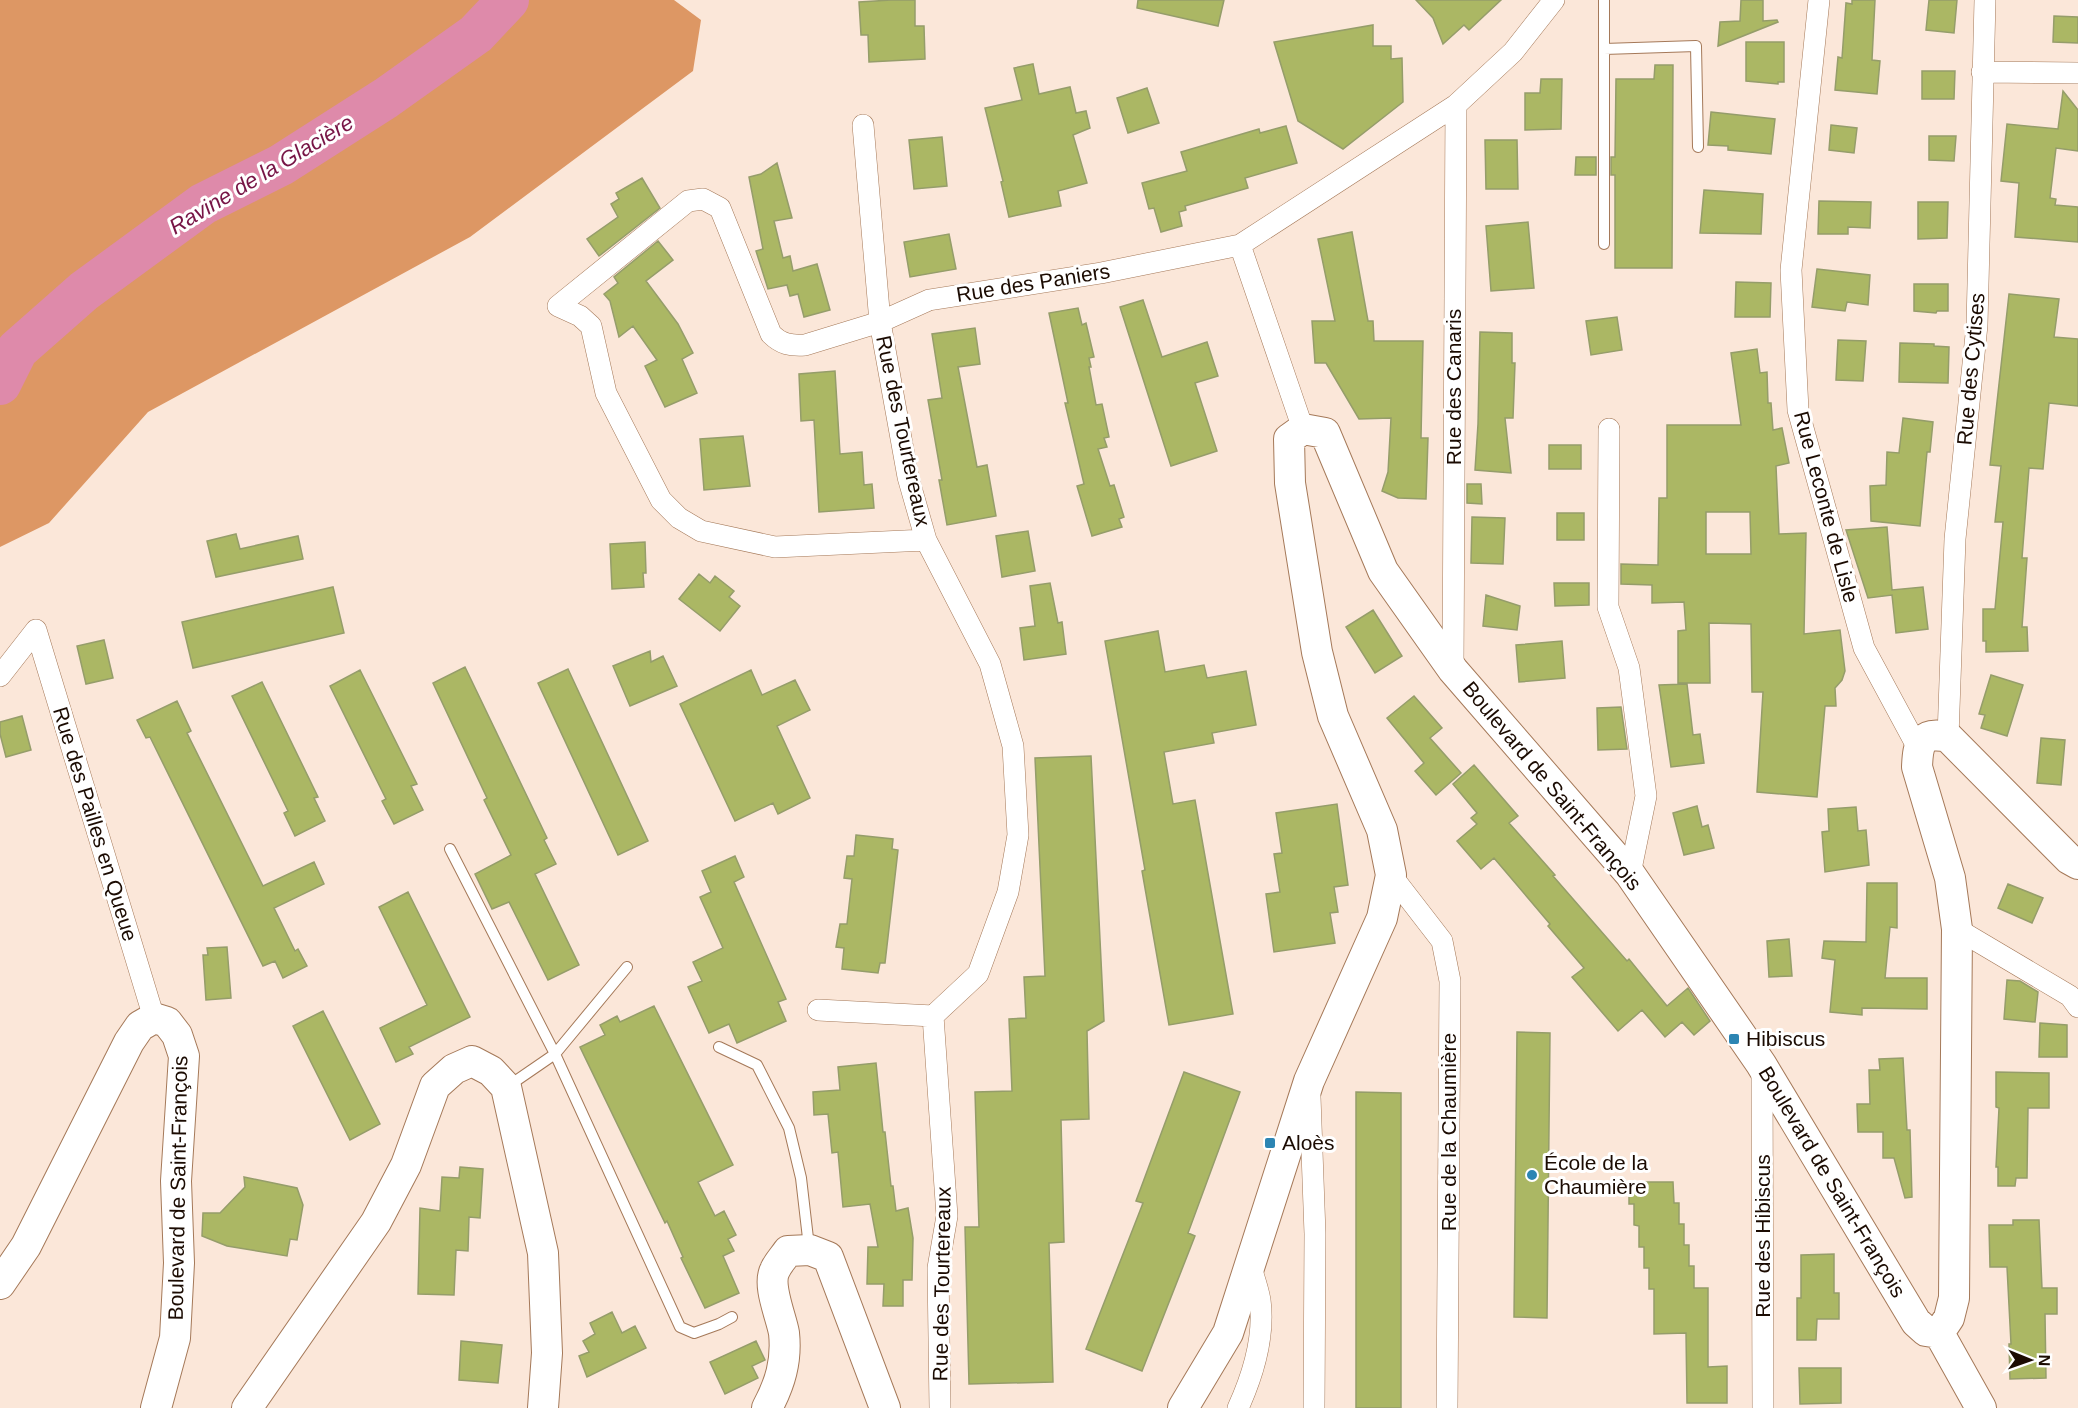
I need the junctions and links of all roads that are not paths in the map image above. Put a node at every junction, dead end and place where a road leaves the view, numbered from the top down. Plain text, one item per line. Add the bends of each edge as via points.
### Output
1 (1554, 0) edge
2 (1604, 0) edge
3 (1819, 0) edge
4 (1986, 0) edge
5 (1604, 49) junction
6 (1982, 72) junction
7 (2078, 73) edge
8 (1456, 105) junction
9 (863, 125) dead end
10 (1698, 147) dead end
11 (1604, 244) dead end
12 (1240, 245) junction
13 (880, 322) junction
14 (1303, 429) junction
15 (1609, 429) dead end
16 (926, 540) junction
17 (1453, 670) junction
18 (0, 676) edge
19 (1948, 737) junction
20 (1918, 748) junction
21 (450, 849) dead end
22 (2078, 864) edge
23 (1391, 874) junction
24 (1630, 874) junction
25 (1957, 929) junction
26 (627, 967) dead end
27 (2078, 1007) edge
28 (819, 1010) dead end
29 (933, 1016) junction
30 (154, 1018) junction
31 (719, 1047) dead end
32 (555, 1054) junction
33 (1761, 1064) junction
34 (1310, 1081) junction
35 (506, 1087) junction
36 (810, 1250) junction
37 (1249, 1262) junction
38 (0, 1284) edge
39 (732, 1317) dead end
40 (1939, 1333) junction
41 (156, 1408) edge
42 (247, 1408) edge
43 (543, 1408) edge
44 (767, 1408) edge
45 (885, 1408) edge
46 (940, 1408) edge
47 (1183, 1408) edge
48 (1238, 1408) edge
49 (1314, 1408) edge
50 (1447, 1408) edge
51 (1763, 1408) edge
52 (1981, 1408) edge

1 - 8 street, Rue des Paniers via 1514,52
2 - 5 lane
3 - 20 street, Rue Leconte de Lisle via 1791,270 1798,410 1864,648
4 - 6 street, Rue des Cytises
5 - 10 lane via 1696,46
5 - 11 lane
6 - 7 street
6 - 19 street, Rue des Cytises via 1977,325 1955,539
8 - 12 street, Rue des Paniers
8 - 17 street, Rue des Canaris
9 - 13 street, Rue des Tourtereaux
12 - 13 street, Rue des Paniers via 1101,273 929,300
12 - 14 street
13 - 16 street, Rue des Tourtereaux via 908,477
13 - 16 street, Rue des Paniers via 805,345 780,343 771,334 720,208 704,199 688,201 558,306 591,326 606,393 661,500 680,518 701,531 775,547
14 - 17 main road, Boulevard de Saint-François via 1325,433 1383,571
14 - 23 main road via 1289,439 1290,483 1317,652 1333,716 1382,830
15 - 24 street via 1608,607 1629,668 1646,796
16 - 29 street, Rue des Tourtereaux via 990,664 1013,746 1018,835 1008,892 978,974
17 - 24 main road, Boulevard de Saint-François
18 - 30 street, Rue des Pailles en Queue via 36,630
19 - 20 main road via 1928,737
19 - 22 main road
20 - 25 main road via 1917,767 1950,878
21 - 32 lane
23 - 34 main road via 1382,918
23 - 50 street, Rue de la Chaumière via 1442,941 1450,981
24 - 33 main road, Boulevard de Saint-François
25 - 27 street via 2070,996
25 - 40 main road via 1954,1298 1949,1318
26 - 32 lane
28 - 29 street
29 - 46 street, Rue des Tourtereaux via 947,1216 938,1268
30 - 38 main road via 140,1026 129,1042 26,1246
30 - 41 main road, Boulevard de Saint-François via 167,1022 177,1035 184,1056 177,1181 179,1263 175,1338
31 - 36 lane via 757,1065 789,1128 801,1178
32 - 35 lane
32 - 39 lane via 680,1327 694,1333
33 - 40 main road, Boulevard de Saint-François via 1916,1322 1926,1331
33 - 51 street, Rue des Hibiscus
34 - 37 main road
34 - 49 street via 1315,1234
35 - 42 main road via 491,1071 472,1061 435,1086 406,1165 376,1222
35 - 43 main road via 543,1253 547,1353
36 - 44 main road via 788,1251 774,1271 773,1289 784,1334 784,1366
36 - 45 main road via 828,1257
37 - 47 main road via 1228,1333
37 - 48 street via 1260,1300 1260,1340 1250,1382
40 - 52 main road

